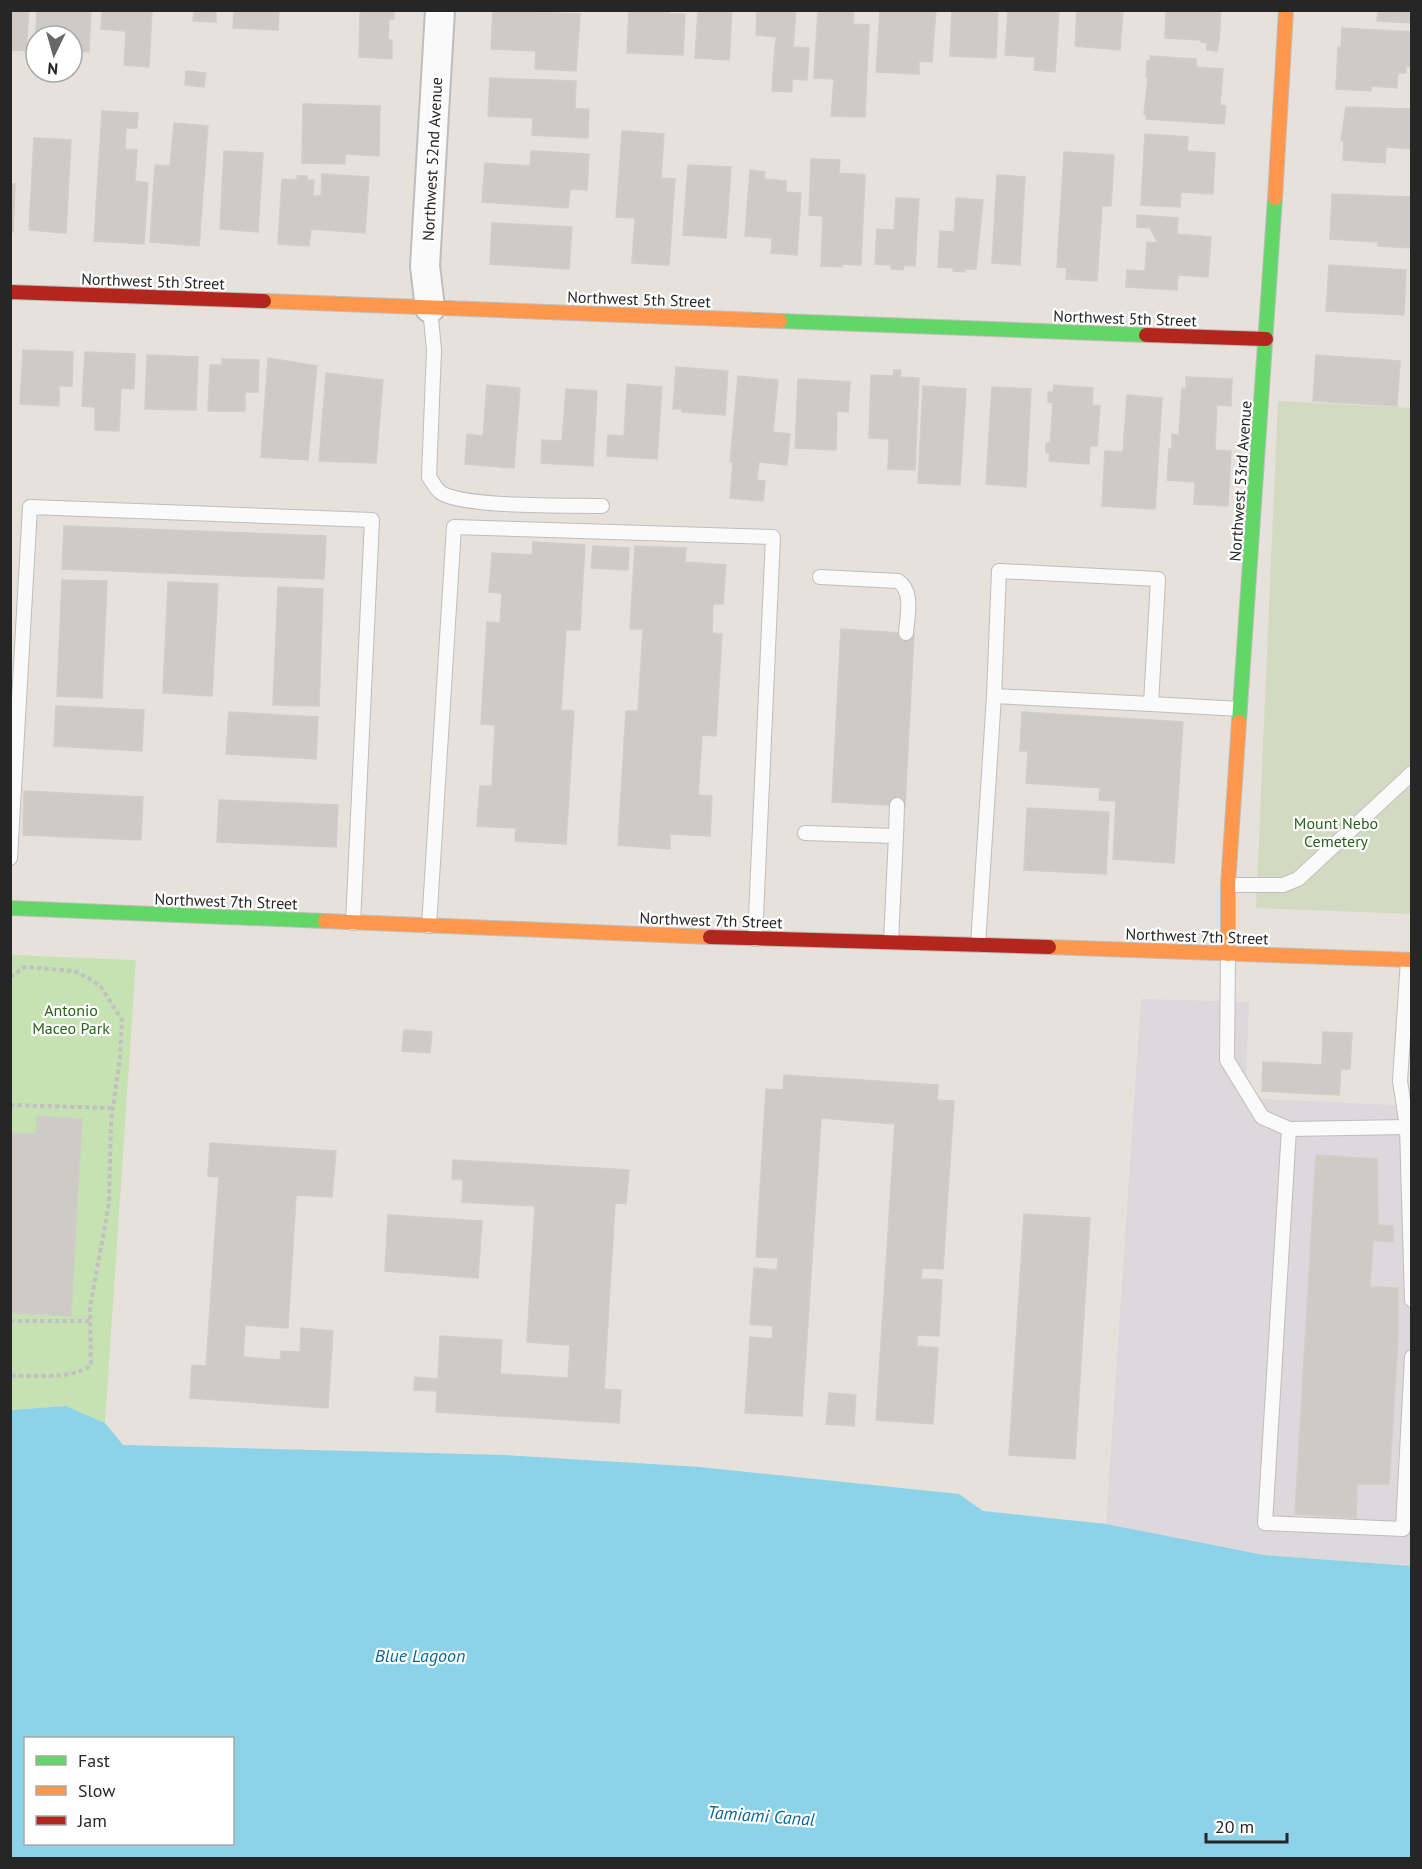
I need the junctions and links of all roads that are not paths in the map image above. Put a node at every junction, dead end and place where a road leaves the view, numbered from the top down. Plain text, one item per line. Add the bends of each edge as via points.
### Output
1 (440, 10) edge
2 (1286, 10) edge
3 (10, 292) edge
4 (430, 308) junction
5 (1266, 339) junction
6 (602, 506) dead end
7 (820, 577) dead end
8 (906, 633) dead end
9 (994, 696) junction
10 (1151, 704) junction
11 (1240, 709) junction
12 (1412, 773) edge
13 (897, 805) dead end
14 (805, 833) dead end
15 (896, 836) junction
16 (10, 858) edge
17 (1228, 885) junction
18 (10, 908) edge
19 (353, 923) junction
20 (429, 926) junction
21 (754, 939) junction
22 (891, 941) junction
23 (978, 945) junction
24 (1228, 954) junction
25 (1410, 960) edge
26 (1407, 1127) junction
27 (1289, 1130) junction
28 (1412, 1300) edge
29 (1412, 1357) edge

1 - 4 street, Northwest 52nd Avenue via 425,266
2 - 5 street, Northwest 53rd Avenue
3 - 4 street, Northwest 5th Street
4 - 5 street, Northwest 5th Street
4 - 6 lane via 434,350 429,477 439,492 458,500
5 - 11 street, Northwest 53rd Avenue
7 - 8 lane via 898,581 908,591
9 - 10 lane
9 - 10 lane via 999,571 1158,579
9 - 23 lane
10 - 11 lane
11 - 17 street, Northwest 53rd Avenue
12 - 17 lane via 1298,879 1283,885
13 - 15 lane
14 - 15 lane
15 - 22 lane
16 - 19 lane via 30,507 372,520
17 - 24 street, Northwest 53rd Avenue
18 - 19 street, Northwest 7th Street
19 - 20 street, Northwest 7th Street
20 - 21 street, Northwest 7th Street
20 - 21 lane via 454,528 773,537
21 - 22 street, Northwest 7th Street
22 - 23 street, Northwest 7th Street
23 - 24 street, Northwest 7th Street
24 - 25 street, Northwest 7th Street
24 - 27 lane via 1227,1059 1262,1117
25 - 26 lane via 1400,1081
26 - 27 lane
26 - 28 lane
27 - 29 lane via 1265,1523 1403,1529

